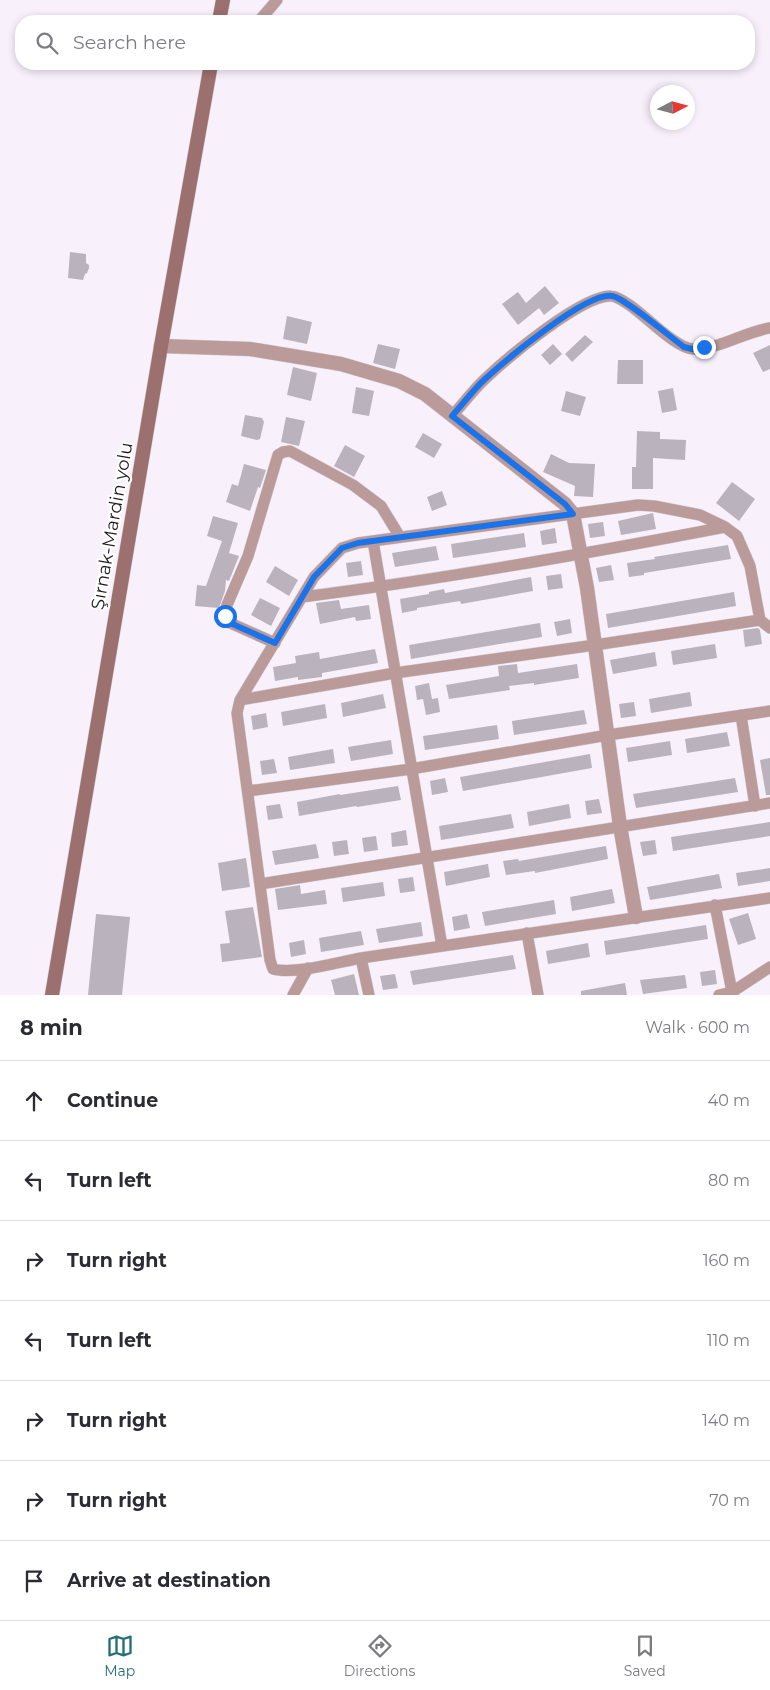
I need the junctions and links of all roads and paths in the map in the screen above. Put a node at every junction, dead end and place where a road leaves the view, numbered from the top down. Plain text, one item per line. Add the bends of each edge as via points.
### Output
1 (223, 0) edge
2 (277, 0) edge
3 (220, 15) edge
4 (264, 15) edge
5 (211, 70) edge
6 (770, 328) edge
7 (162, 346) junction
8 (452, 416) junction
9 (573, 514) junction
10 (725, 527) junction
11 (400, 537) junction
12 (373, 541) junction
13 (580, 555) junction
14 (380, 587) junction
15 (302, 597) junction
16 (760, 620) junction
17 (770, 628) edge
18 (275, 643) junction
19 (595, 645) junction
20 (395, 674) junction
21 (240, 700) junction
22 (770, 711) edge
23 (741, 716) junction
24 (608, 735) junction
25 (411, 769) junction
26 (248, 791) junction
27 (770, 803) edge
28 (755, 806) junction
29 (620, 826) junction
30 (426, 858) junction
31 (260, 884) junction
32 (770, 898) edge
33 (715, 905) junction
34 (636, 917) junction
35 (527, 933) junction
36 (442, 946) junction
37 (361, 958) junction
38 (770, 967) edge
39 (308, 968) junction
40 (732, 992) junction
41 (52, 995) edge
42 (293, 995) edge
43 (369, 995) edge
44 (538, 995) edge
45 (719, 995) edge

1 - 3 main road
2 - 4 street
5 - 7 main road, Şırnak-Mardin yolu
6 - 8 street via 728,342 692,349 684,347 628,304 613,296 600,297 533,338 484,380
7 - 8 street via 250,350 341,364 399,381 425,394
7 - 41 main road, Şırnak-Mardin yolu
8 - 9 street via 565,504
9 - 10 street via 638,505 654,506 700,515
9 - 11 street
9 - 13 street
10 - 13 street
10 - 16 street via 737,536 750,566
11 - 12 street
11 - 18 street via 381,506 353,485 290,451 278,455 248,556 225,616 228,622
12 - 14 street
12 - 15 street via 342,548 314,577
13 - 14 street
13 - 19 street
14 - 15 street
14 - 20 street
15 - 18 street
16 - 17 street
16 - 19 street
18 - 21 street
19 - 20 street
19 - 24 street
20 - 21 street
20 - 25 street
21 - 26 street via 237,712
22 - 23 street
23 - 24 street
23 - 28 street
24 - 25 street
24 - 29 street
25 - 26 street
25 - 30 street
26 - 31 street
27 - 28 street
28 - 29 street
29 - 30 street
29 - 34 street
30 - 31 street
30 - 36 street
31 - 39 street via 273,968 280,971
32 - 33 street
33 - 34 street
33 - 40 street
34 - 35 street
35 - 36 street
35 - 44 street
36 - 37 street
37 - 39 street
37 - 43 street
38 - 40 street
39 - 42 street
40 - 45 street

